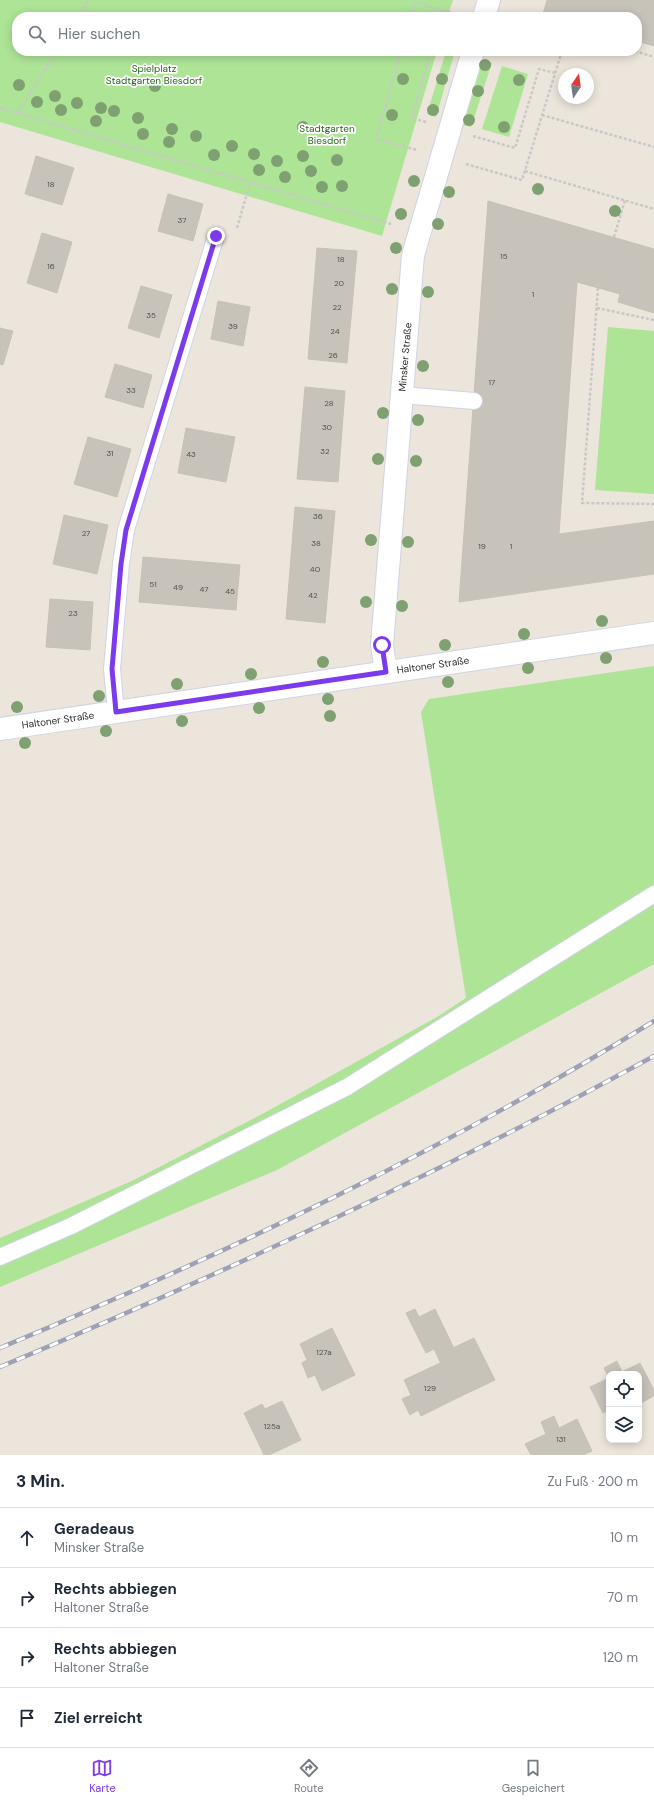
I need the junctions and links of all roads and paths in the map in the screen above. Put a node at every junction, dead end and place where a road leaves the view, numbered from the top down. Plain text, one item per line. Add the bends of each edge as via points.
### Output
1 (88, 0) edge
2 (489, 0) edge
3 (81, 12) edge
4 (412, 12) edge
5 (450, 12) edge
6 (485, 12) edge
7 (642, 53) edge
8 (53, 56) edge
9 (400, 56) edge
10 (430, 56) edge
11 (472, 56) edge
12 (560, 56) edge
13 (654, 57) edge
14 (555, 73) junction
15 (0, 108) edge
16 (18, 113) junction
17 (542, 115) junction
18 (450, 129) junction
19 (474, 136) dead end
20 (407, 147) dead end
21 (654, 147) edge
22 (441, 157) junction
23 (525, 171) junction
24 (250, 182) junction
25 (625, 200) junction
26 (654, 208) edge
27 (391, 224) dead end
28 (216, 236) joint
29 (614, 237) dead end
30 (598, 288) dead end
31 (597, 308) junction
32 (654, 320) edge
33 (402, 395) junction
34 (474, 401) dead end
35 (654, 504) edge
36 (654, 633) edge
37 (386, 672) junction
38 (116, 712) junction
39 (0, 729) edge
40 (654, 894) edge
41 (0, 1256) edge

1 - 3 path
2 - 6 street
4 - 5 path via 415,2
7 - 13 path
8 - 16 path
9 - 20 path via 376,139
10 - 18 path via 412,118
11 - 18 street, Minsker Straße
12 - 14 path
14 - 17 path
14 - 19 path via 539,69 515,148
15 - 16 path
16 - 24 path
17 - 21 path
17 - 23 path
18 - 22 street, Minsker Straße
22 - 23 path via 522,180
22 - 33 street, Minsker Straße via 413,255
23 - 25 path
24 - 27 path
24 - 28 path via 237,229
25 - 26 path
25 - 29 path
28 - 38 lane via 126,530 112,669
30 - 31 path
31 - 32 path
31 - 35 path via 582,503
33 - 34 lane
33 - 37 street, Minsker Straße via 382,645
36 - 37 street, Haltoner Straße
37 - 38 street, Haltoner Straße
38 - 39 street, Haltoner Straße
40 - 41 lane via 347,1087 71,1226

